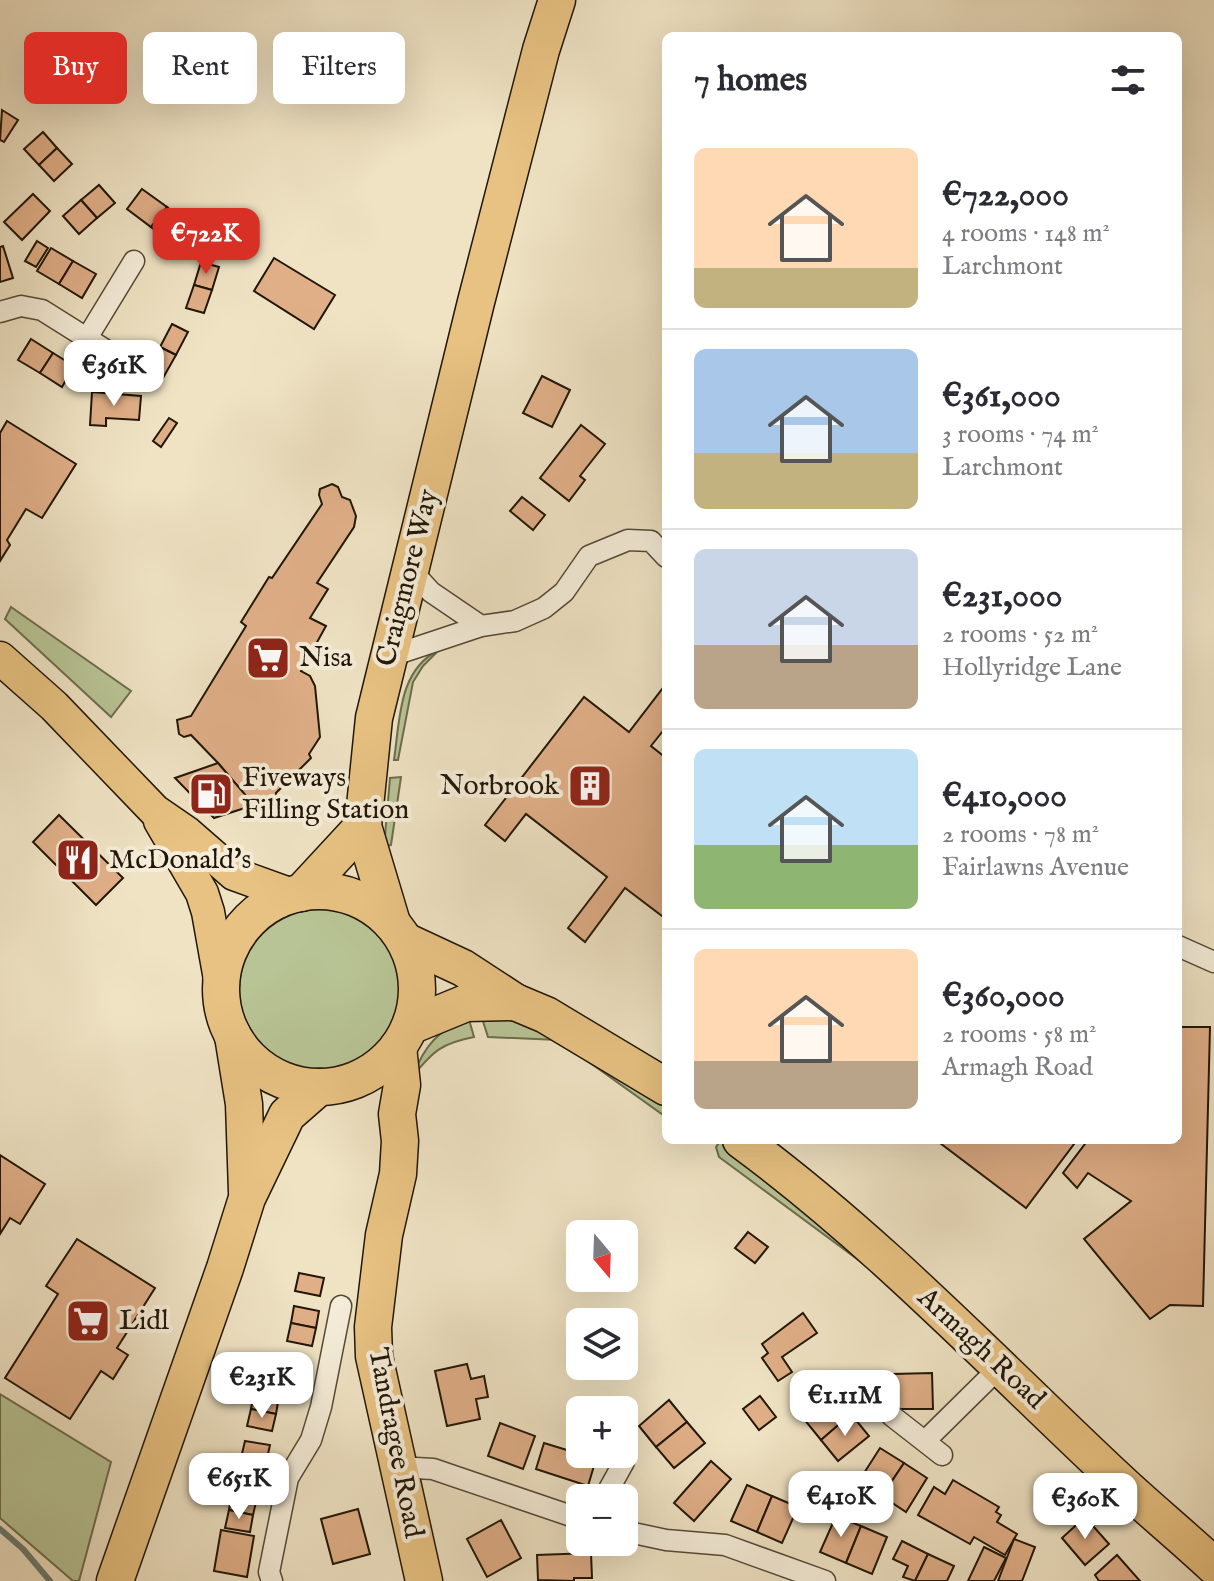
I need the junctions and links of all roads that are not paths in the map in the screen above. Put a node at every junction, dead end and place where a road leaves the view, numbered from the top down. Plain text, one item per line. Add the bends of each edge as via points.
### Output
1 (557, 0) edge
2 (134, 261) dead end
3 (0, 312) edge
4 (87, 338) junction
5 (112, 354) dead end
6 (662, 553) edge
7 (410, 569) junction
8 (481, 626) junction
9 (388, 657) junction
10 (0, 658) edge
11 (155, 811) junction
12 (363, 826) junction
13 (296, 894) junction
14 (398, 932) junction
15 (1182, 948) edge
16 (1214, 962) edge
17 (221, 985) junction
18 (515, 1002) junction
19 (233, 1036) junction
20 (404, 1037) junction
21 (358, 1079) junction
22 (662, 1085) edge
23 (319, 1087) junction
24 (397, 1114) junction
25 (747, 1144) edge
26 (247, 1198) junction
27 (341, 1306) dead end
28 (1001, 1366) junction
29 (892, 1416) dead end
30 (925, 1441) junction
31 (942, 1455) dead end
32 (398, 1467) junction
33 (566, 1514) edge
34 (638, 1534) edge
35 (1213, 1564) edge
36 (115, 1581) edge
37 (272, 1581) edge
38 (424, 1581) edge
39 (825, 1581) edge

1 - 7 highway, Craigmore Way
2 - 4 street
3 - 4 street via 21,306 42,310
4 - 5 street
6 - 8 street via 651,541 628,540 589,556 564,592 544,608 515,621
7 - 8 street via 431,592
7 - 9 highway, Craigmore Way
8 - 9 street
9 - 12 highway, Craigmore Way via 374,718
10 - 11 main road
11 - 13 main road via 234,874
11 - 17 main road via 202,893
12 - 13 highway
12 - 14 highway, Craigmore Way
13 - 14 highway via 328,892 355,898 375,908
13 - 17 highway via 254,916 237,936 225,959
14 - 18 highway
14 - 20 highway via 417,983 416,1005
15 - 16 street
17 - 19 highway via 223,1011
18 - 20 highway via 466,1003
18 - 22 highway
19 - 23 highway via 260,1068 298,1085
19 - 26 highway via 244,1104
20 - 21 highway via 380,1066
20 - 24 highway, Tandragee Road
21 - 23 highway
21 - 24 highway via 386,1097
23 - 26 highway via 287,1115
24 - 32 highway, Tandragee Road via 398,1174 373,1327 378,1384
25 - 28 highway, Armagh Road via 799,1182
26 - 36 highway
27 - 37 street via 311,1440 288,1478 269,1572
28 - 30 street
28 - 35 highway, Armagh Road
29 - 30 street
30 - 31 street
32 - 33 street via 433,1469
32 - 38 highway, Tandragee Road
34 - 39 street via 725,1545

